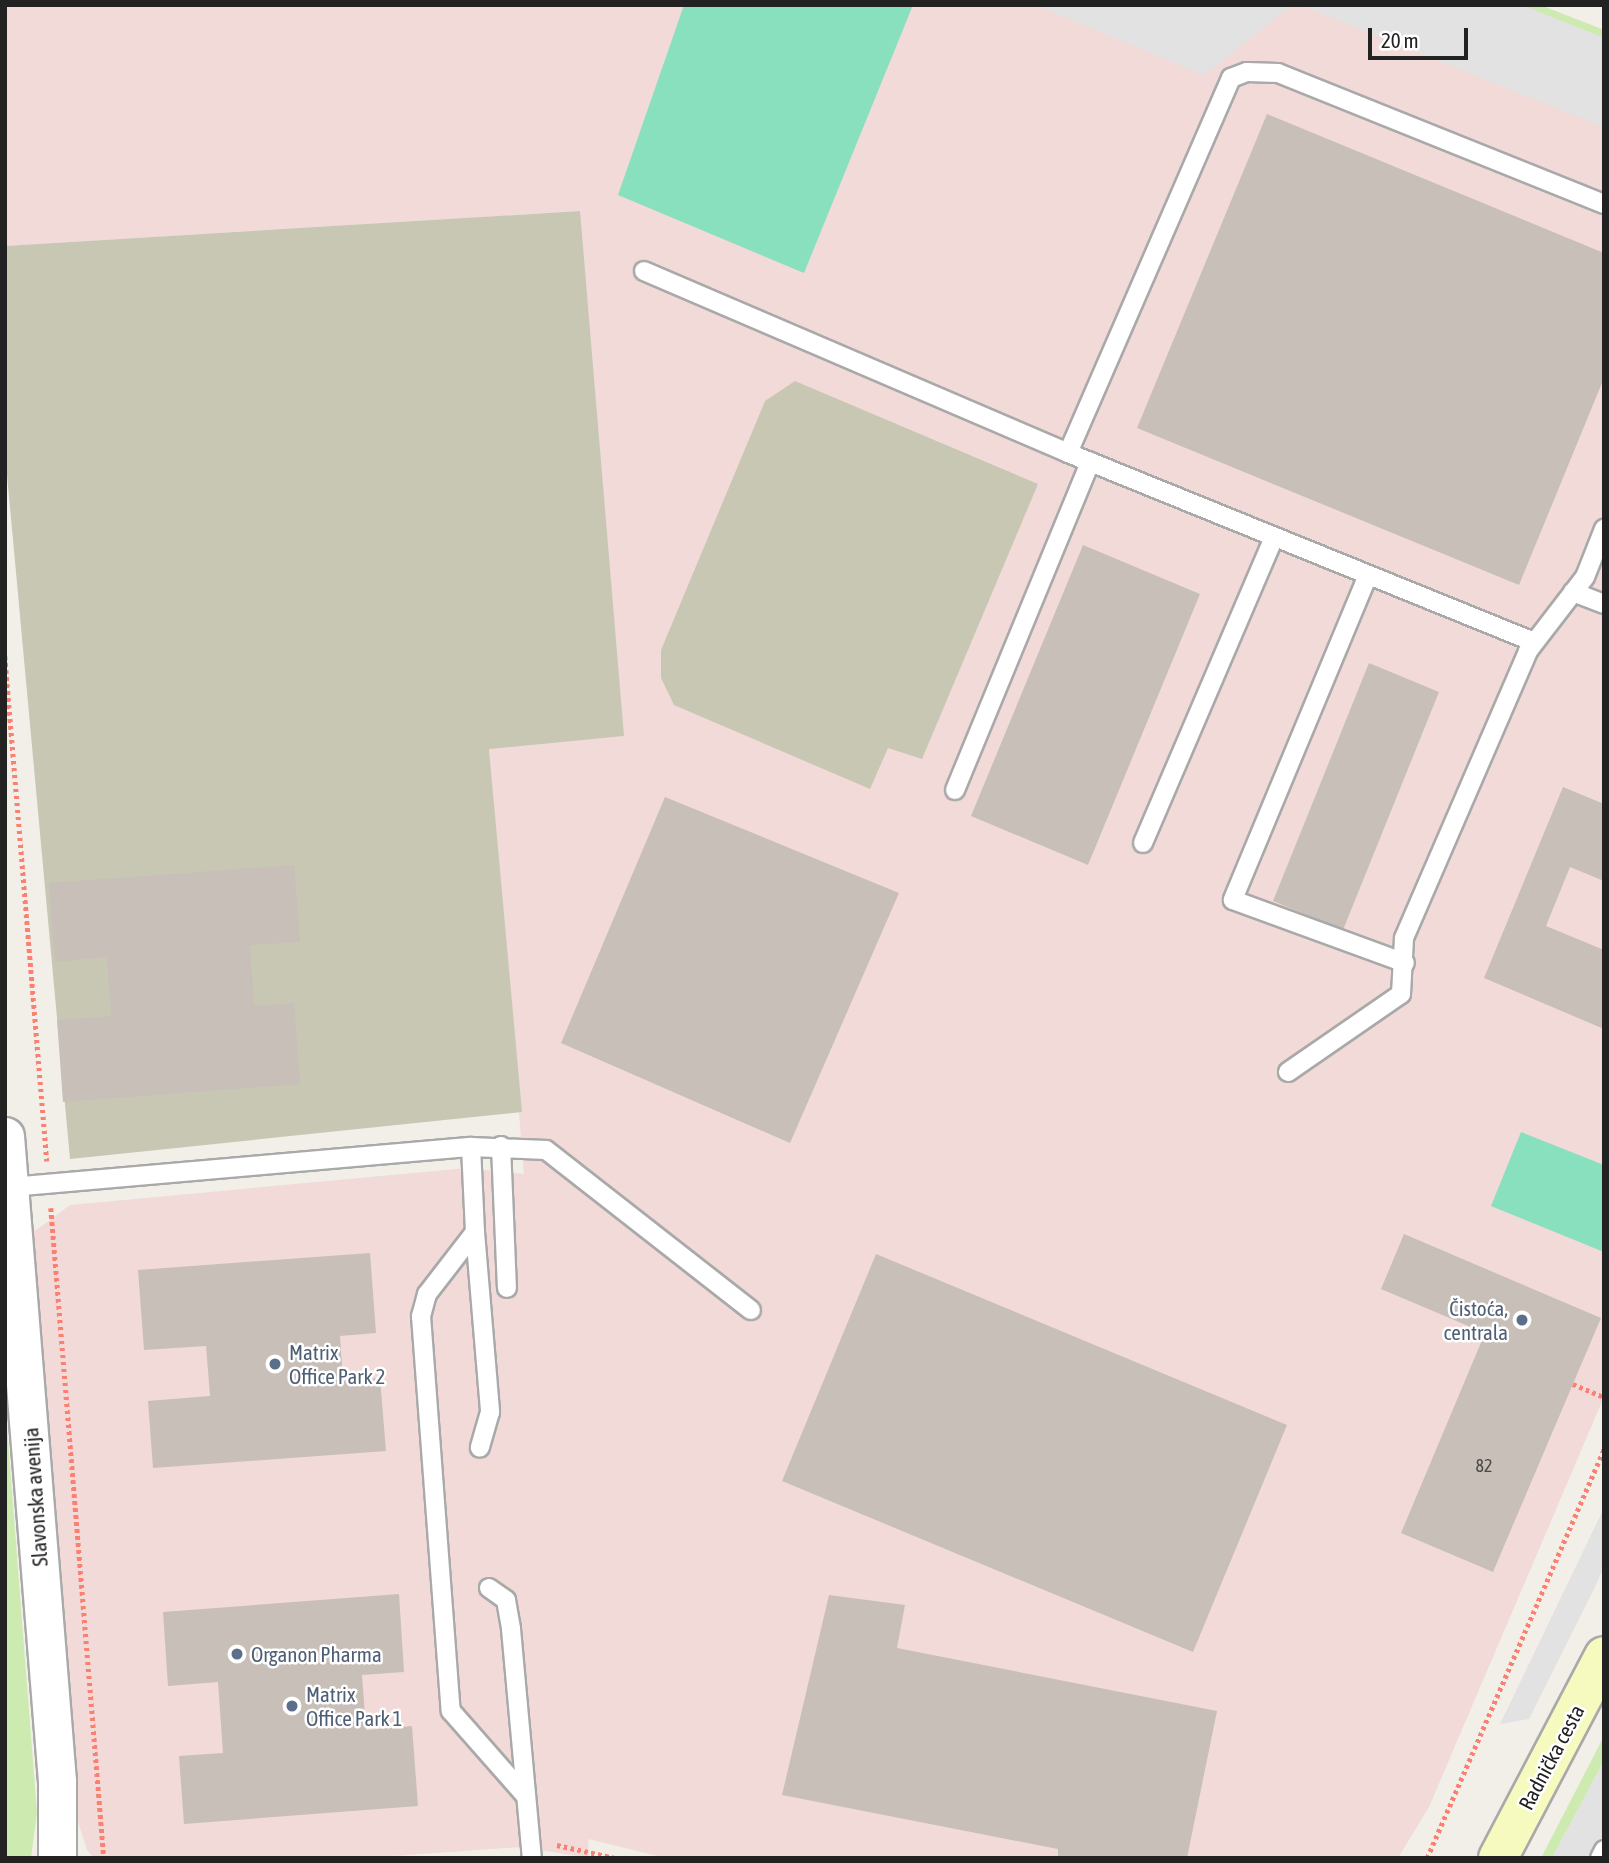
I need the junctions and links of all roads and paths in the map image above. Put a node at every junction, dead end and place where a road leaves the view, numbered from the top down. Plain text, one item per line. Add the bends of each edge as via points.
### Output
1 (1604, 204) edge
2 (644, 271) dead end
3 (1068, 453) junction
4 (1090, 462) junction
5 (1604, 528) edge
6 (1274, 537) junction
7 (1368, 575) junction
8 (1573, 592) junction
9 (1604, 604) edge
10 (1534, 642) junction
11 (5, 656) edge
12 (955, 790) dead end
13 (1143, 842) dead end
14 (1405, 963) junction
15 (1287, 1072) dead end
16 (5, 1136) edge
17 (501, 1146) junction
18 (471, 1147) junction
19 (49, 1182) junction
20 (11, 1186) junction
21 (475, 1231) junction
22 (507, 1288) dead end
23 (751, 1310) dead end
24 (1573, 1384) dead end
25 (1604, 1397) edge
26 (480, 1448) dead end
27 (1604, 1449) edge
28 (489, 1588) dead end
29 (1604, 1656) edge
30 (524, 1794) junction
31 (556, 1844) dead end
32 (1604, 1850) edge
33 (57, 1858) edge
34 (104, 1858) edge
35 (532, 1858) edge
36 (615, 1858) edge
37 (1427, 1858) edge
38 (1498, 1858) edge
39 (1600, 1858) edge

1 - 3 lane via 1278,73 1231,78
2 - 3 lane
3 - 4 lane
4 - 6 lane
4 - 12 lane
5 - 8 lane
6 - 7 lane
6 - 13 lane
7 - 10 lane
7 - 14 lane via 1233,900
8 - 9 lane
8 - 10 lane
10 - 14 lane via 1404,938
11 - 19 path
14 - 15 lane via 1401,994
16 - 20 street, Slavonska avenija
17 - 18 lane
17 - 22 lane
17 - 23 lane via 546,1150
18 - 19 lane
18 - 21 lane
19 - 20 lane
19 - 34 path
20 - 33 street, Slavonska avenija via 57,1781
21 - 26 lane via 490,1412
21 - 30 lane via 427,1294 421,1316 452,1711
24 - 25 path
27 - 37 path
28 - 30 lane via 499,1592 508,1610
29 - 38 street, Radnička cesta
30 - 35 lane
31 - 36 path
32 - 39 lane

